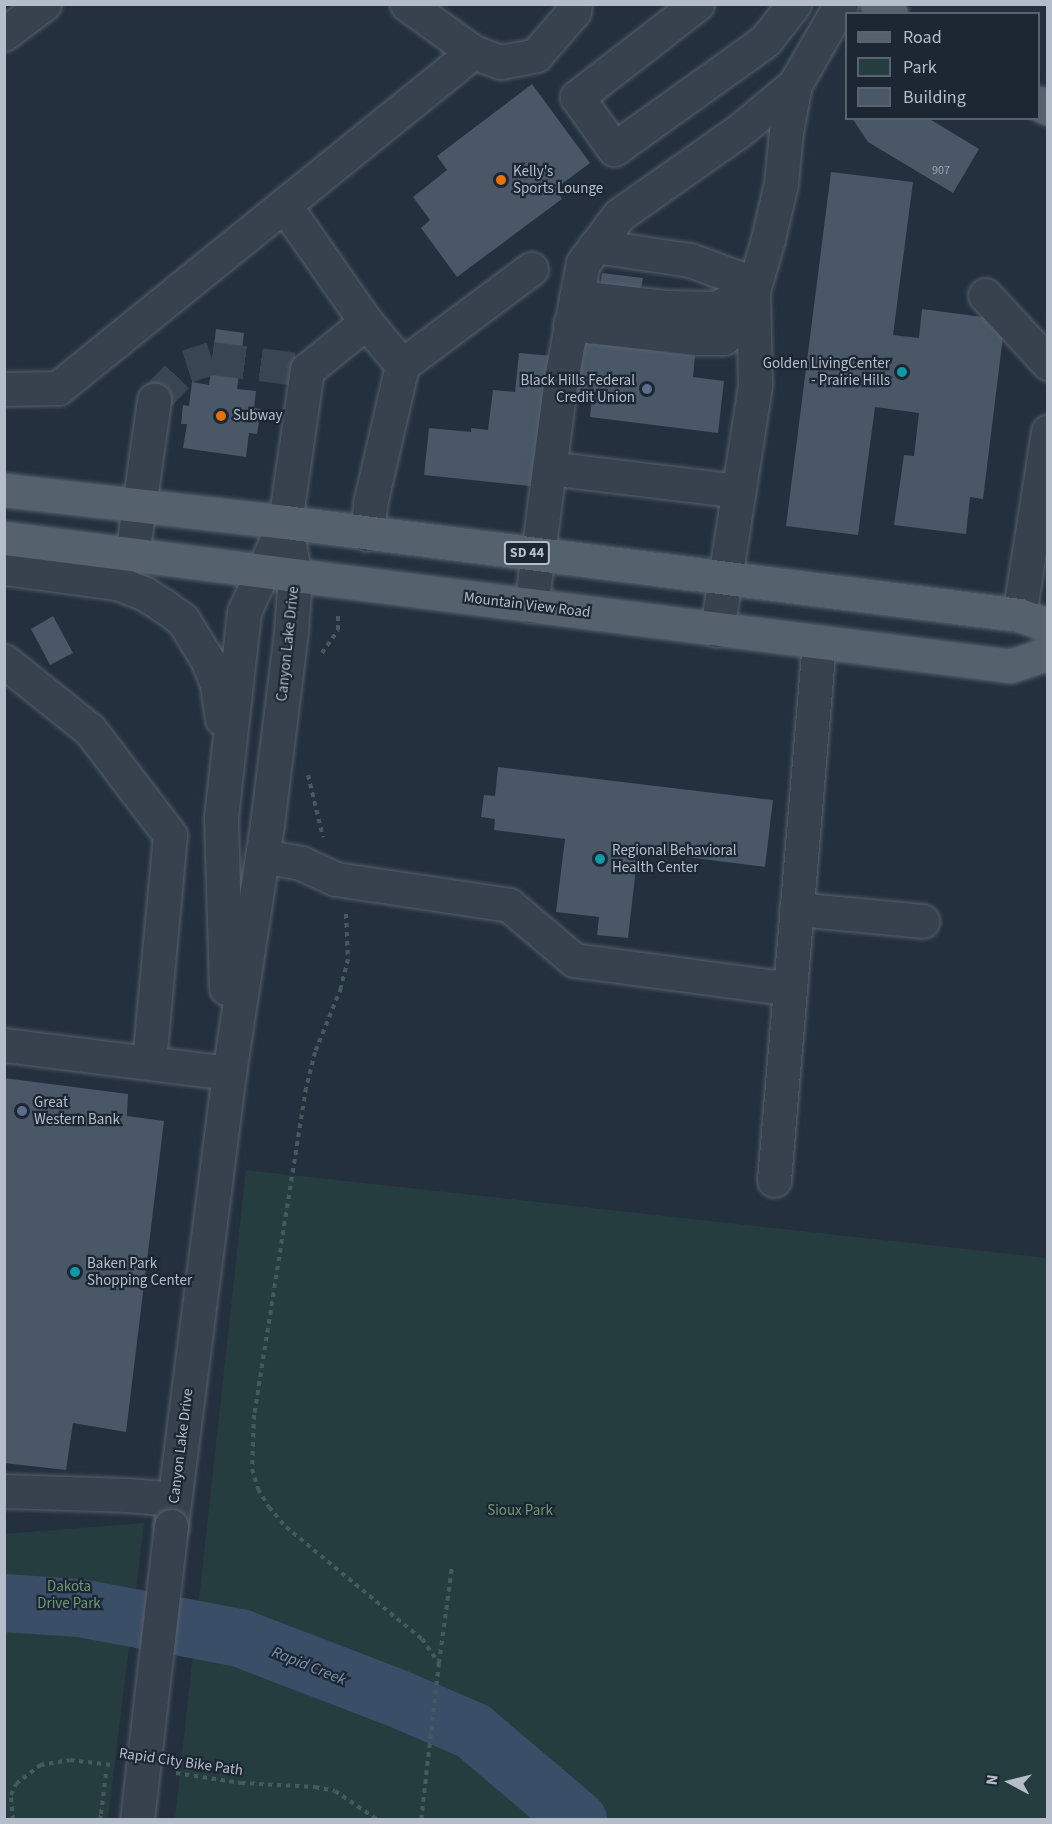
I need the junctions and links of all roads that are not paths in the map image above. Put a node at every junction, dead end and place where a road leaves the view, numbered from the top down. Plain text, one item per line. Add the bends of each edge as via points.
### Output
1 (44, 4) edge
2 (406, 4) edge
3 (575, 4) edge
4 (697, 4) edge
5 (794, 4) edge
6 (841, 4) edge
7 (4, 34) edge
8 (473, 52) junction
9 (795, 84) junction
10 (285, 206) junction
11 (596, 246) junction
12 (531, 269) dead end
13 (753, 291) junction
14 (985, 295) dead end
15 (574, 304) junction
16 (366, 322) junction
17 (1047, 363) edge
18 (402, 365) junction
19 (4, 389) edge
20 (154, 400) tunnel mouth
21 (1047, 431) edge
22 (549, 468) junction
23 (4, 490) edge
24 (739, 491) junction
25 (137, 506) junction
26 (285, 522) junction
27 (367, 534) junction
28 (4, 538) edge
29 (132, 555) junction
30 (537, 555) junction
31 (4, 568) edge
32 (262, 573) junction
33 (295, 577) junction
34 (726, 579) junction
35 (531, 606) junction
36 (1033, 620) edge
37 (717, 630) junction
38 (819, 642) junction
39 (1047, 654) edge
40 (4, 661) edge
41 (221, 817) junction
42 (262, 856) junction
43 (796, 909) junction
44 (922, 921) dead end
45 (790, 989) junction
46 (4, 1045) edge
47 (150, 1062) junction
48 (229, 1073) junction
49 (774, 1180) dead end
50 (4, 1491) edge
51 (173, 1513) junction
52 (137, 1820) edge

1 - 7 street
2 - 8 street
3 - 8 street via 574,11 536,54 501,62
4 - 5 street via 577,97 614,149 765,42
6 - 9 street
8 - 10 street
9 - 11 street via 740,130 619,215
9 - 13 street via 781,183
10 - 16 street
10 - 19 street via 58,388
11 - 13 street via 690,260 742,279
11 - 15 street via 583,263
12 - 18 street
13 - 15 street
13 - 15 street via 736,329 723,338 697,338
13 - 24 street via 755,385
14 - 17 street
15 - 22 street
16 - 18 street
16 - 26 street via 307,370
18 - 27 street via 370,504
20 - 25 street
21 - 36 street
22 - 24 street
22 - 30 street
23 - 25 main road, SD 44
24 - 34 street
25 - 26 main road, SD 44
25 - 29 street
26 - 27 main road, SD 44
26 - 32 street, Canyon Lake Drive
26 - 33 street, Canyon Lake Drive
27 - 30 main road, SD 44
28 - 29 main road, Mountain View Road
29 - 32 main road, Mountain View Road
30 - 34 main road, SD 44
30 - 35 street
31 - 41 street via 117,582 145,594 183,620 218,685 222,716
32 - 33 main road, Mountain View Road
32 - 41 street, Canyon Lake Drive via 244,612
33 - 35 main road, Mountain View Road
33 - 42 street, Canyon Lake Drive
34 - 36 main road, SD 44
34 - 37 street
35 - 37 main road, Mountain View Road
37 - 38 main road, Mountain View Road
38 - 39 main road, Mountain View Road via 1010,666
38 - 43 street
40 - 47 street via 90,730 170,835
41 - 48 street, Canyon Lake Drive
42 - 45 street via 302,863 336,879 509,904 574,960
42 - 48 street, Canyon Lake Drive
43 - 44 street
43 - 45 street
45 - 49 street
46 - 47 street
47 - 48 street
48 - 51 street, Canyon Lake Drive
50 - 51 street via 128,1495
51 - 52 street, Canyon Lake Drive, bridge

